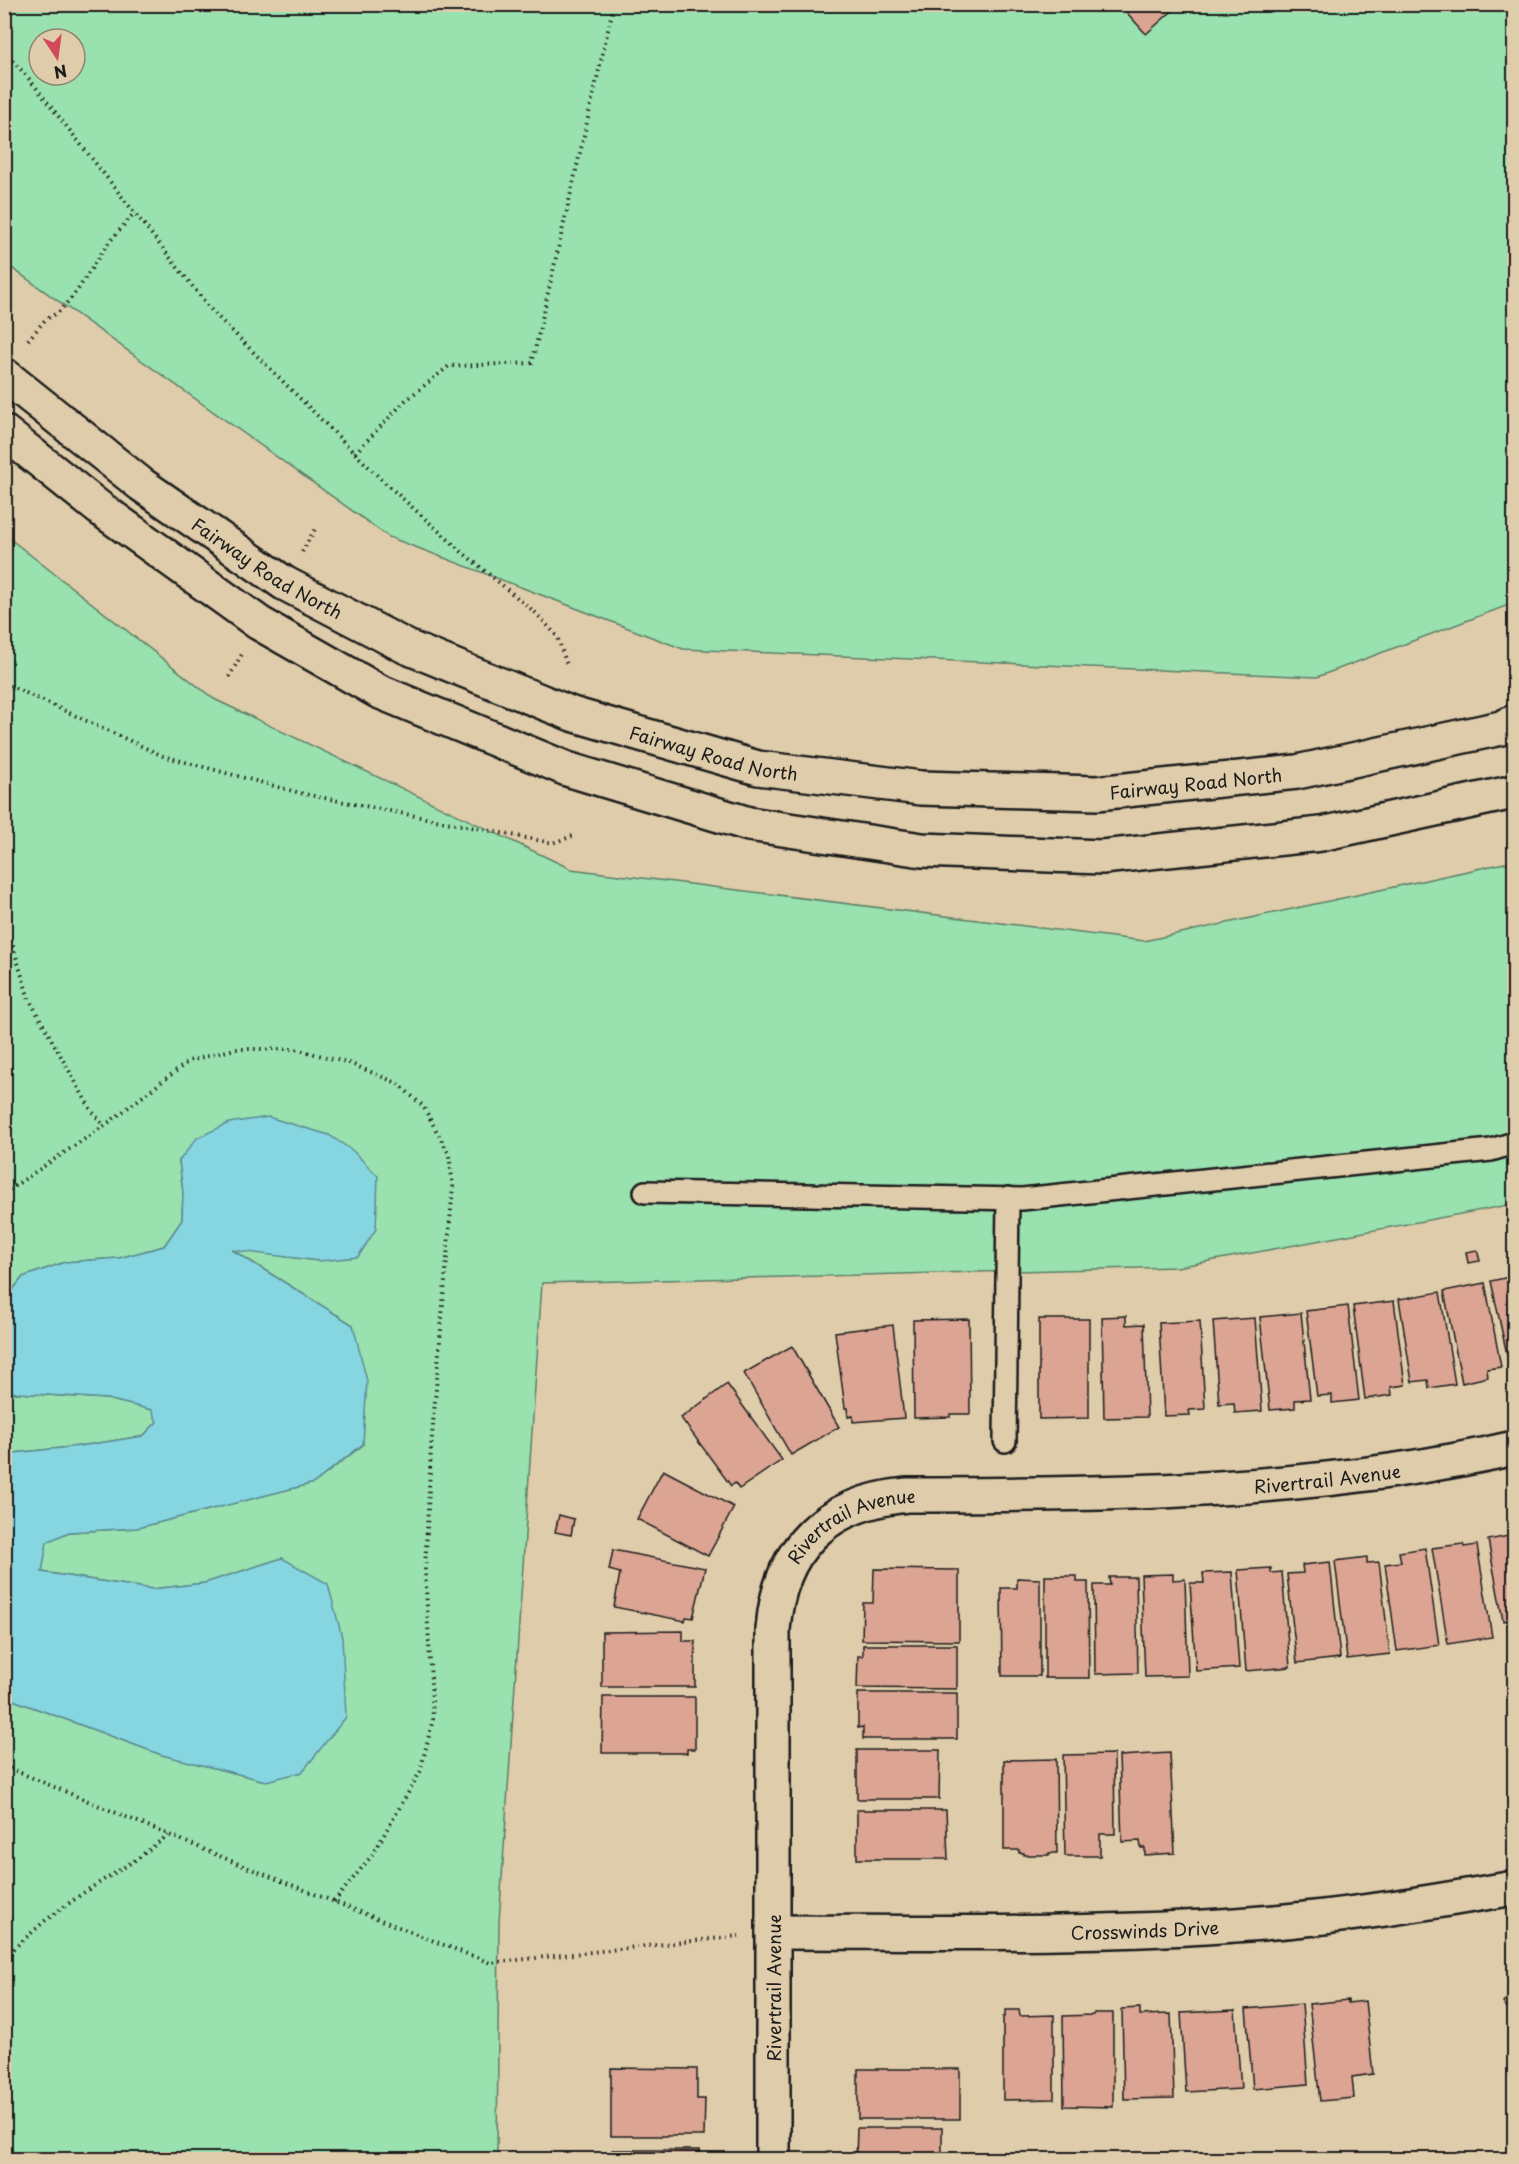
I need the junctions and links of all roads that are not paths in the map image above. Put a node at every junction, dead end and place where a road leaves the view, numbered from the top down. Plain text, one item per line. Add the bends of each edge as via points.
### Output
1 (4, 375) edge
2 (4, 432) edge
3 (1515, 722) edge
4 (1515, 792) edge
5 (1515, 1143) edge
6 (645, 1192) dead end
7 (1008, 1198) junction
8 (1005, 1441) dead end
9 (1515, 1448) edge
10 (1515, 1888) edge
11 (773, 1932) junction
12 (773, 2160) edge

1 - 3 main road, Fairway Road North via 142,485 284,583 407,647 572,714 758,768 921,788 1097,793 1297,772
2 - 4 main road via 98,507 259,623 378,691 567,769 749,824 922,850 1102,857 1321,834
5 - 7 lane via 1491,1150
6 - 7 lane
7 - 8 lane
9 - 11 main road, Rivertrail Avenue via 1332,1479 1245,1487 884,1497 861,1503 820,1526 790,1562 774,1607
10 - 11 main road, Crosswinds Drive via 1338,1915 1175,1929
11 - 12 main road, Rivertrail Avenue

